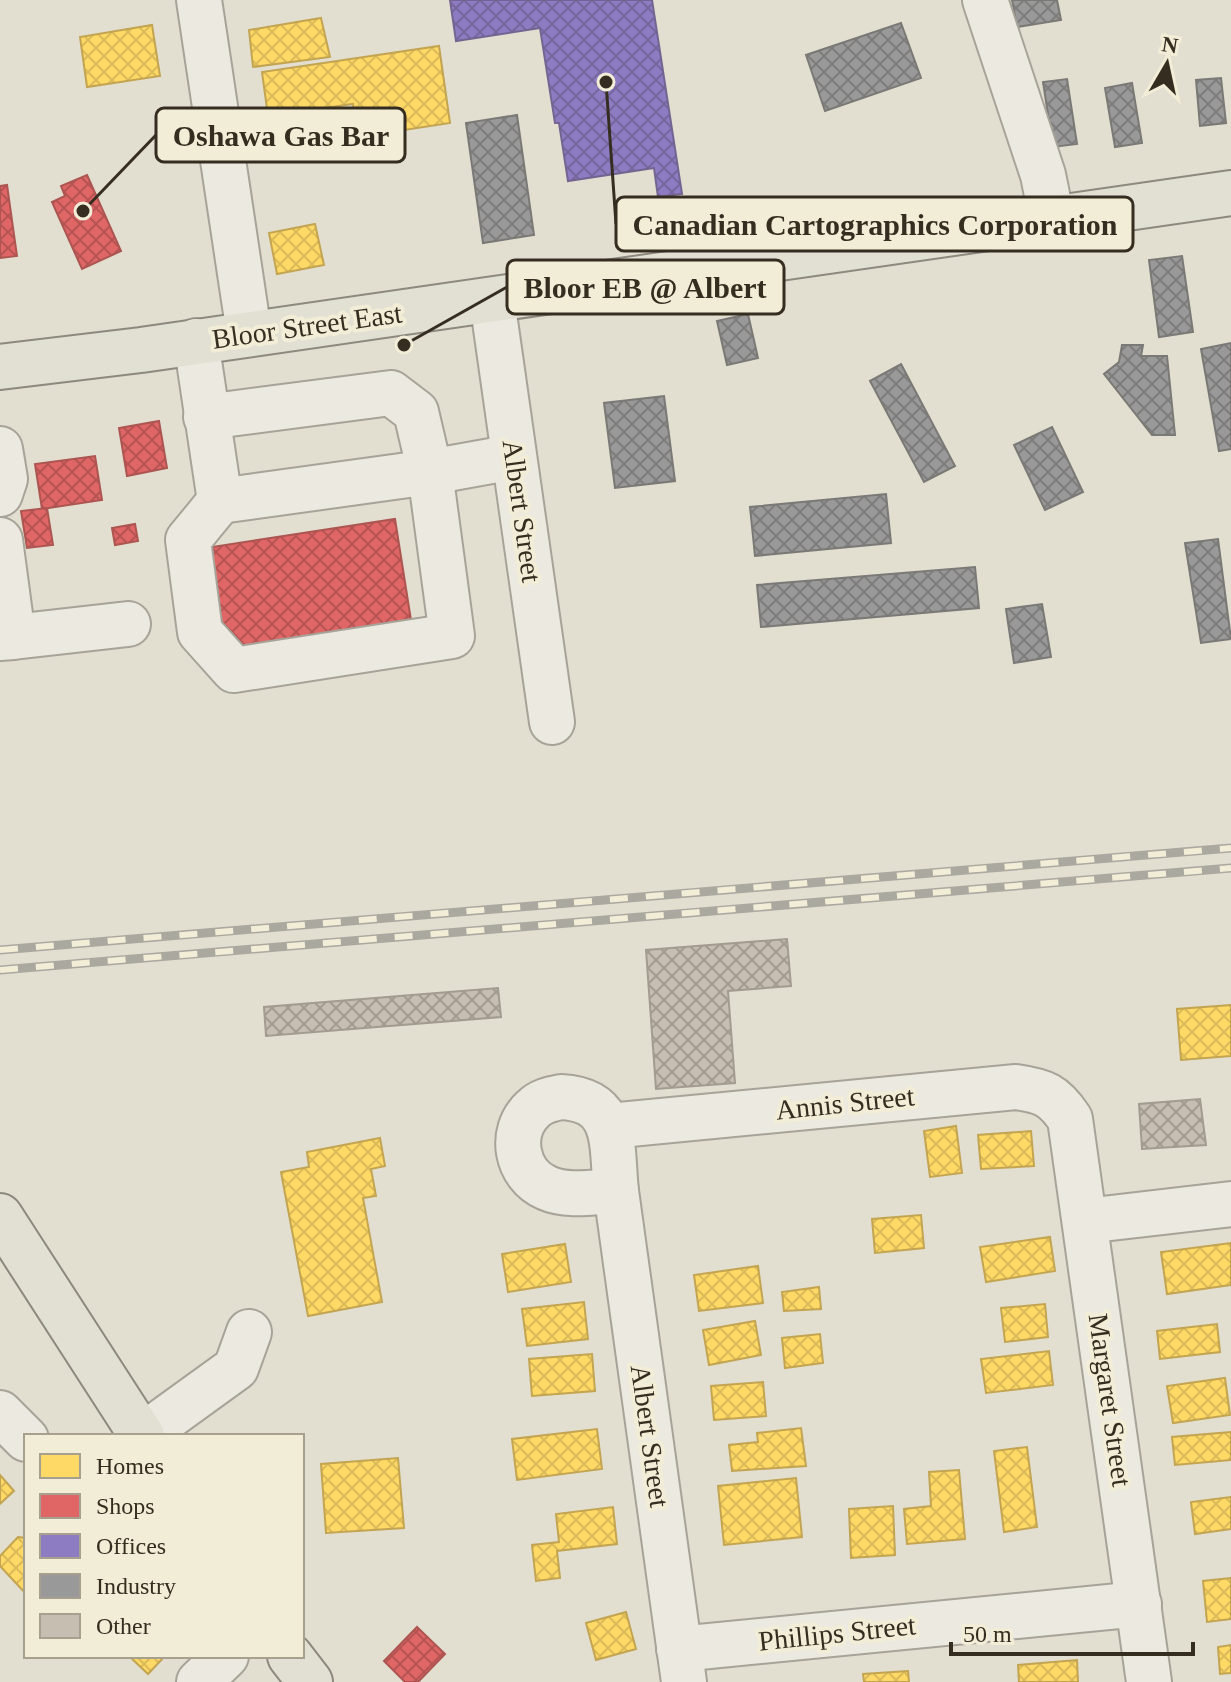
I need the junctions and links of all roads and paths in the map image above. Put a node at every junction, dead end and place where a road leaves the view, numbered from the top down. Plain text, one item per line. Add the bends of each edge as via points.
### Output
1 (199, 0) edge
2 (985, 0) edge
3 (1231, 193) edge
4 (1052, 219) junction
5 (492, 300) junction
6 (249, 333) junction
7 (196, 341) junction
8 (0, 367) edge
9 (206, 417) junction
10 (0, 449) edge
11 (514, 457) junction
12 (430, 472) junction
13 (0, 494) edge
14 (220, 501) junction
15 (0, 540) edge
16 (128, 624) dead end
17 (6, 638) edge
18 (552, 722) dead end
19 (1070, 1119) joint
20 (609, 1126) junction
21 (616, 1191) junction
22 (1231, 1204) edge
23 (0, 1216) edge
24 (1085, 1221) junction
25 (249, 1332) dead end
26 (0, 1413) edge
27 (141, 1434) edge
28 (145, 1434) edge
29 (24, 1437) edge
30 (1139, 1604) junction
31 (224, 1658) edge
32 (292, 1658) edge
33 (682, 1665) edge
34 (199, 1682) edge
35 (310, 1682) edge
36 (1149, 1682) edge

1 - 6 street
2 - 4 street via 1043,175
3 - 4 main road, Bloor Street East
4 - 5 main road, Bloor Street East
5 - 6 main road, Bloor Street East
5 - 11 street, Albert Street
6 - 7 main road, Bloor Street East
7 - 8 main road, Bloor Street East
7 - 9 street
9 - 12 street via 391,393 416,412
9 - 14 street
10 - 13 street via 5,479
11 - 12 street
11 - 18 street, Albert Street
12 - 14 street
12 - 14 street via 452,636 234,670 200,632 188,540
15 - 17 street
16 - 17 street
19 - 20 street, Annis Street via 1043,1091 1016,1087
19 - 24 street, Margaret Street
20 - 21 street, Albert Street
20 - 21 street via 604,1114 585,1100 546,1100 524,1122 519,1153 534,1181 548,1189
21 - 33 street, Albert Street
22 - 24 street
23 - 27 main road
24 - 30 street, Margaret Street
25 - 28 street via 236,1368
26 - 29 street
30 - 33 street, Phillips Street
30 - 36 street, Margaret Street
31 - 34 street
32 - 35 main road

